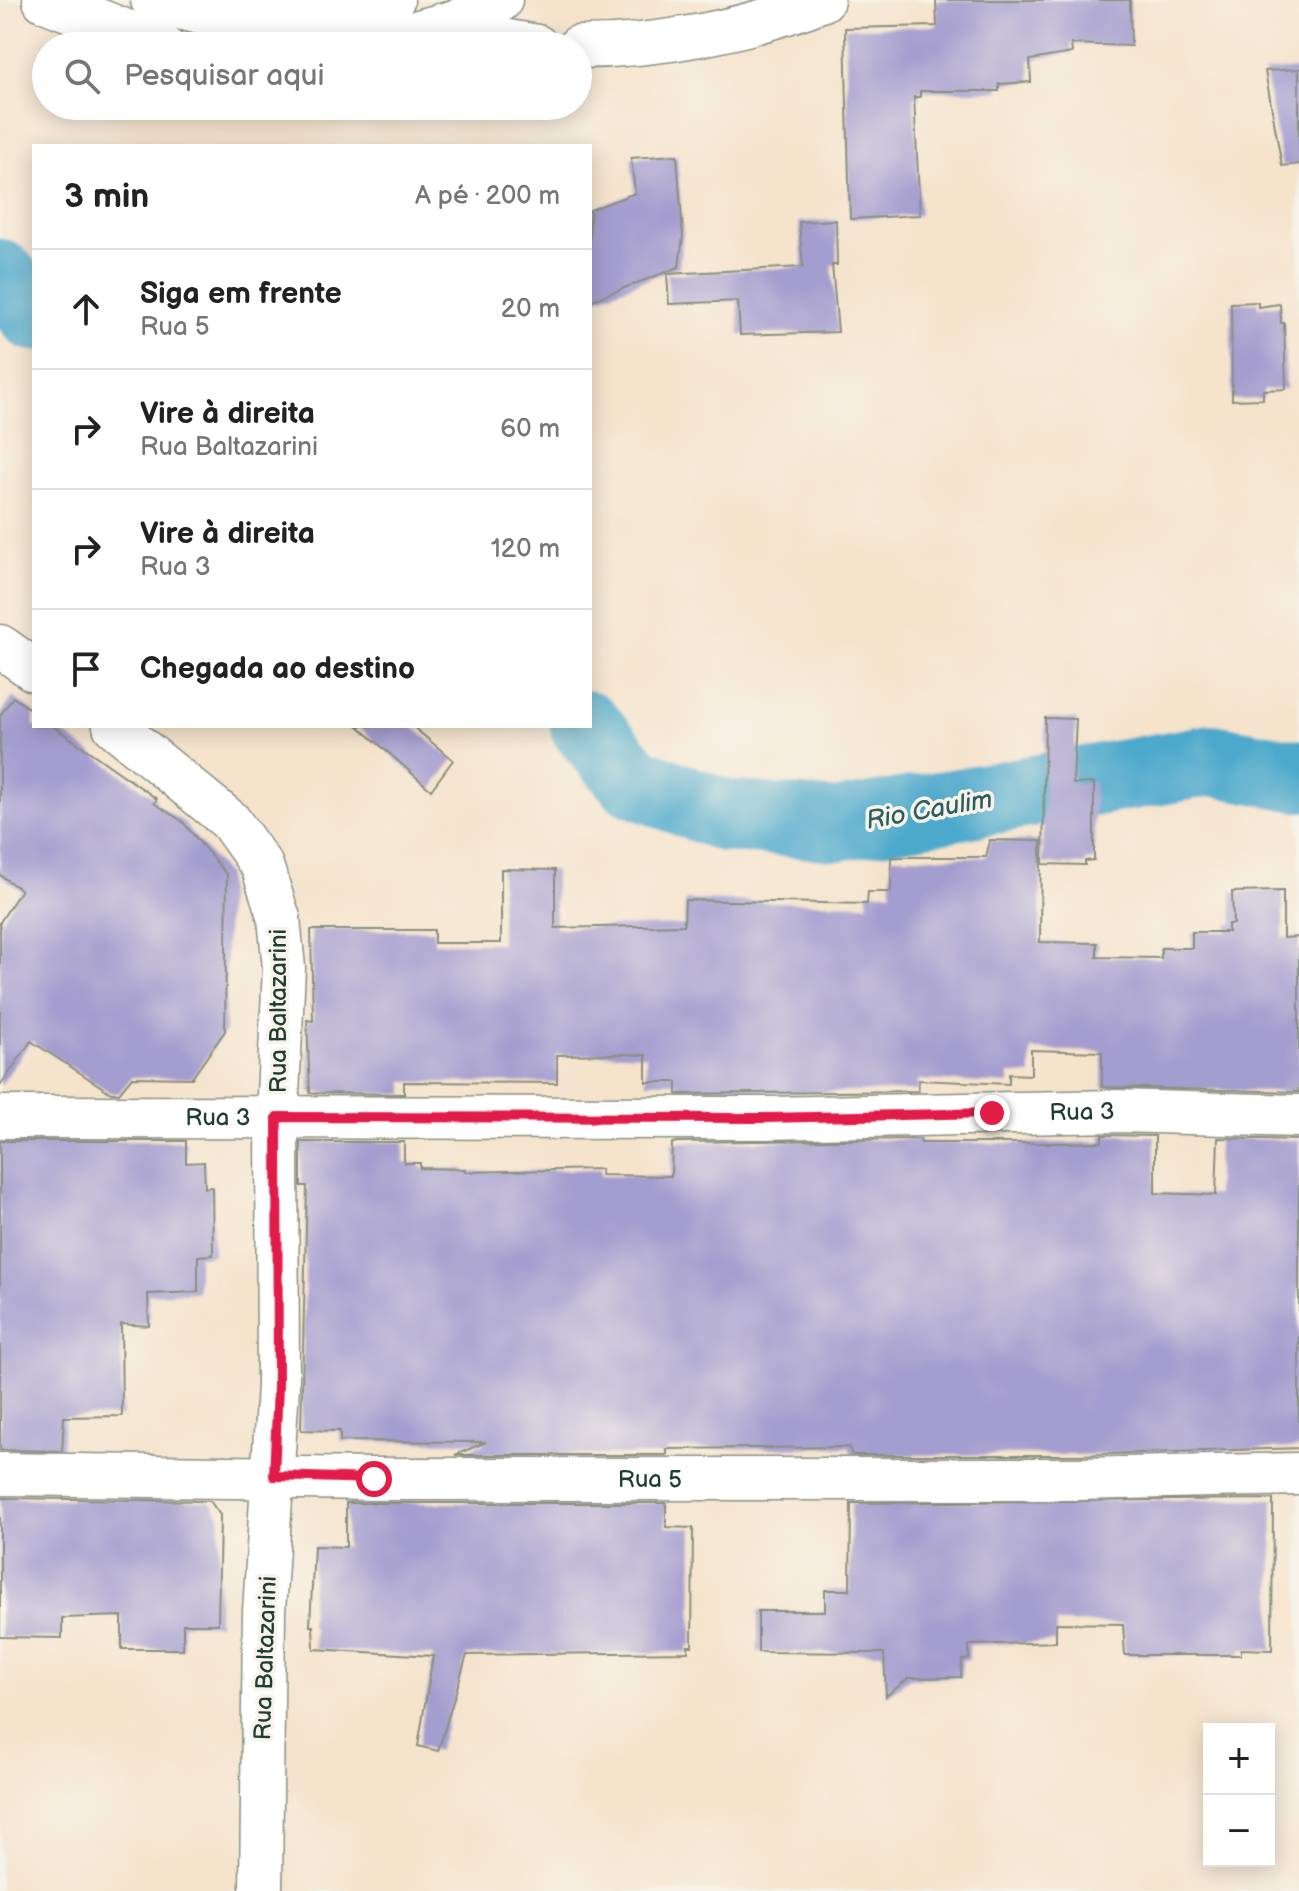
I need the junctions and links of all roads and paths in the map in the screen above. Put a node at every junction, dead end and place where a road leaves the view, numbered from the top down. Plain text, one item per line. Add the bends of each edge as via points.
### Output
1 (45, 0) edge
2 (153, 0) edge
3 (392, 0) edge
4 (500, 0) edge
5 (823, 0) edge
6 (459, 21) junction
7 (126, 32) edge
8 (419, 32) edge
9 (484, 32) edge
10 (592, 46) edge
11 (0, 646) edge
12 (32, 669) edge
13 (116, 728) edge
14 (1299, 1116) edge
15 (0, 1117) edge
16 (277, 1117) junction
17 (0, 1474) edge
18 (1299, 1474) edge
19 (274, 1476) junction
20 (261, 1891) edge

1 - 7 main road
2 - 3 main road via 243,20 302,20
4 - 6 main road
5 - 10 street via 742,26
6 - 8 main road
6 - 9 street
11 - 12 street
13 - 16 street, Rua Baltazarini via 230,821 262,866 279,918 284,968
14 - 16 street, Rua 3 via 1117,1111 766,1118
15 - 16 street, Rua 3
16 - 19 street, Rua Baltazarini
17 - 19 street, Rua 5
18 - 19 street, Rua 5 via 1078,1479
19 - 20 street, Rua Baltazarini via 264,1612

